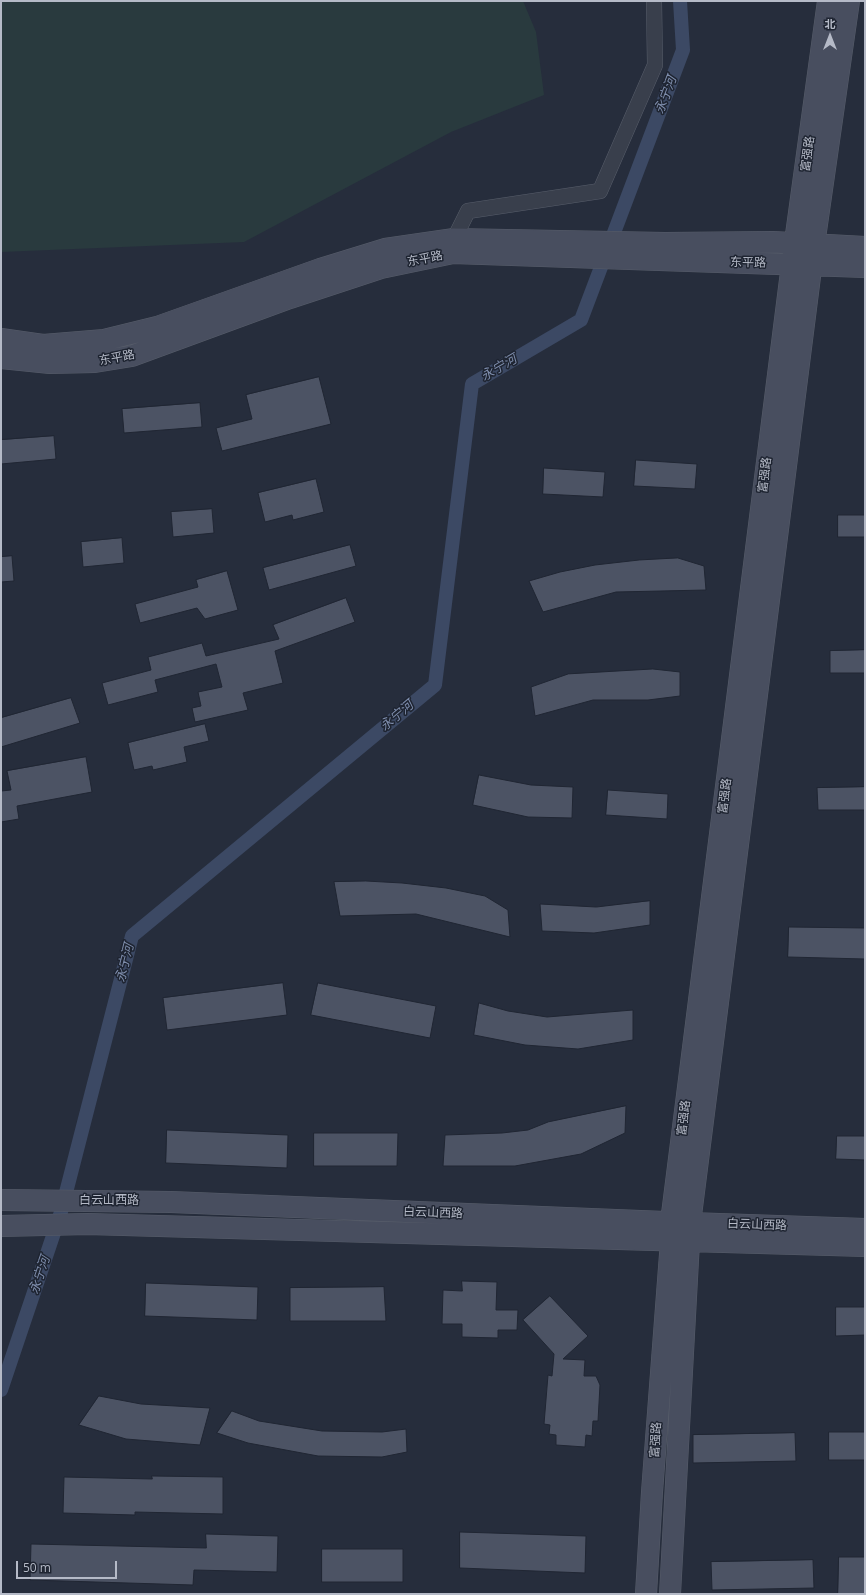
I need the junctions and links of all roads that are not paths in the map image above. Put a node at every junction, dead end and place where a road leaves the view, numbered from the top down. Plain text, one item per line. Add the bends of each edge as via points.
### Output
1 (654, 1) edge
2 (828, 1) edge
3 (849, 1) edge
4 (454, 239) junction
5 (865, 247) edge
6 (552, 249) junction
7 (803, 254) junction
8 (865, 267) edge
9 (1, 339) edge
10 (1, 358) edge
11 (1, 1200) edge
12 (1, 1226) edge
13 (865, 1229) edge
14 (680, 1232) junction
15 (865, 1246) edge
16 (646, 1594) edge
17 (670, 1594) edge

1 - 4 street via 655,65 600,191 468,211
2 - 7 main road, 富强路
3 - 7 main road, 富强路
4 - 6 main road, 东平路
4 - 9 main road, 东平路 via 385,249 320,269 157,327 104,340 43,345
5 - 7 main road, 东平路
6 - 7 main road, 东平路 via 665,243
6 - 7 main road, 东平路 via 652,260
6 - 10 main road, 东平路 via 453,253 381,268 290,298 132,356 95,362 57,363
7 - 8 main road, 东平路
7 - 14 main road, 富强路
11 - 14 main road, 白云山西路 via 171,1202
12 - 14 main road, 白云山西路 via 88,1224
13 - 14 main road, 白云山西路
14 - 15 main road, 白云山西路
14 - 16 main road, 富强路 via 652,1492
14 - 17 main road, 富强路

